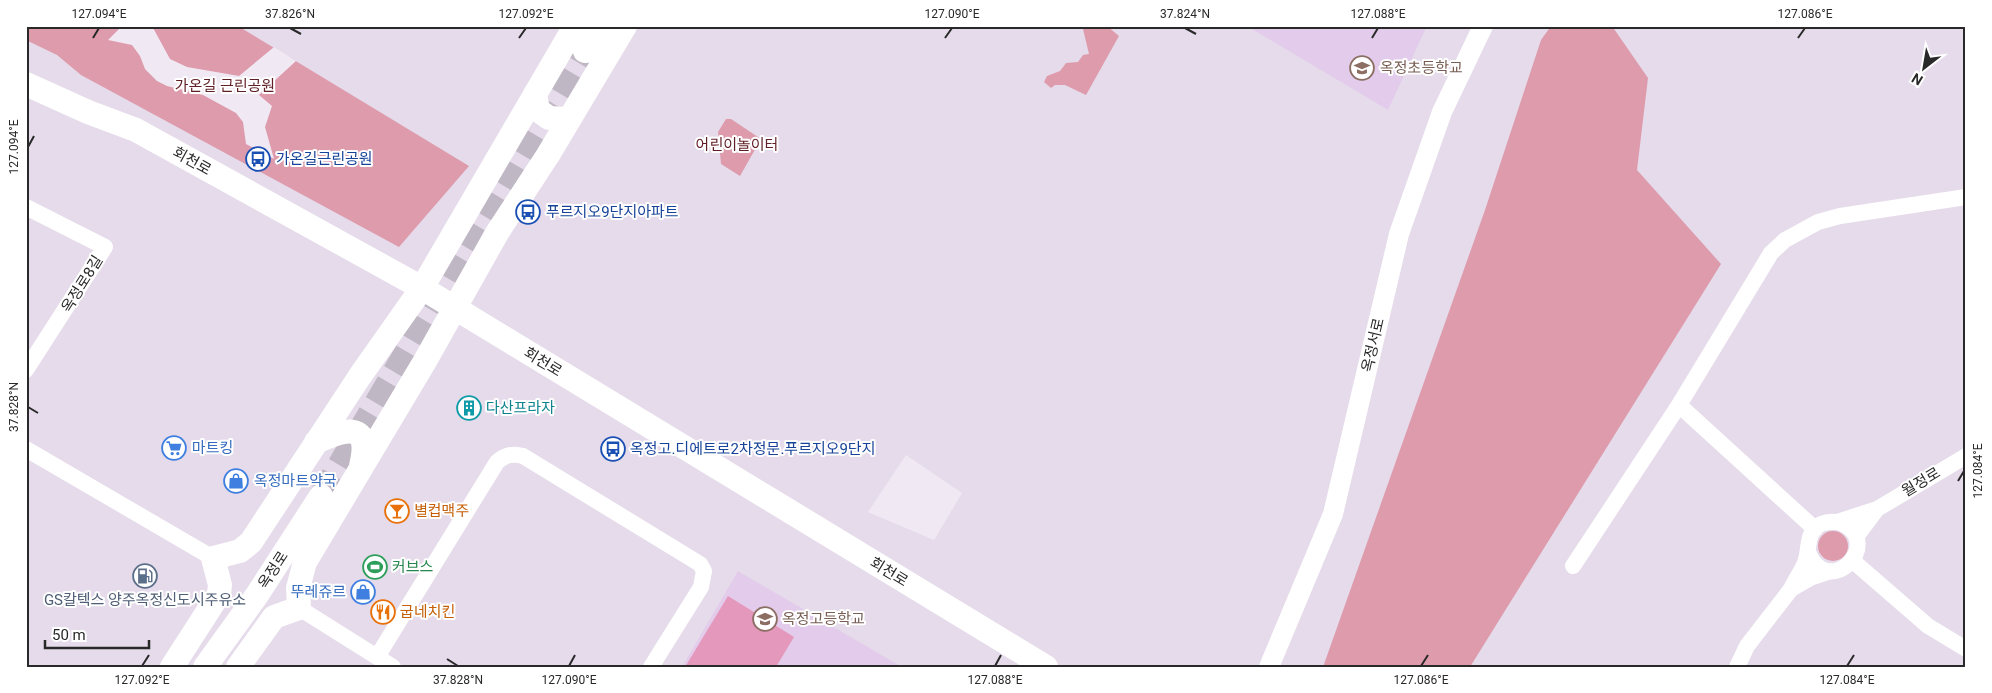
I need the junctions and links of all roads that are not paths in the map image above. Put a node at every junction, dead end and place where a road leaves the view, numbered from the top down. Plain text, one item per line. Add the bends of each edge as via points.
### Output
1 (575, 26) edge
2 (600, 26) edge
3 (624, 26) edge
4 (1483, 26) edge
5 (585, 51) tunnel mouth
6 (26, 84) edge
7 (535, 94) junction
8 (573, 113) junction
9 (1966, 197) edge
10 (26, 207) edge
11 (422, 288) junction
12 (455, 308) junction
13 (26, 370) edge
14 (1679, 405) junction
15 (316, 442) junction
16 (26, 449) edge
17 (1966, 456) edge
18 (361, 468) junction
19 (321, 496) tunnel mouth
20 (1876, 509) junction
21 (1836, 522) junction
22 (1814, 530) junction
23 (1856, 537) junction
24 (251, 542) junction
25 (1808, 552) junction
26 (213, 558) junction
27 (1853, 561) junction
28 (305, 562) junction
29 (1573, 566) dead end
30 (1831, 571) junction
31 (1791, 589) junction
32 (219, 594) junction
33 (299, 608) junction
34 (268, 622) junction
35 (1966, 649) edge
36 (377, 657) junction
37 (172, 667) edge
38 (205, 667) edge
39 (238, 667) edge
40 (393, 667) edge
41 (651, 667) edge
42 (1046, 667) edge
43 (1269, 667) edge
44 (1737, 667) edge

1 - 7 main road
2 - 5 main road
3 - 8 main road
4 - 43 street, 옥정서로 via 1442,112 1399,234 1333,514
6 - 11 main road, 회천로 via 136,130
7 - 8 main road via 538,110 548,118 567,119
7 - 11 main road
8 - 12 main road via 497,233
9 - 14 street via 1840,216 1818,222 1785,240 1771,253
10 - 13 street, 옥정로8길 via 105,247
11 - 12 main road, 회천로
11 - 15 main road
12 - 18 main road
12 - 42 main road, 회천로
14 - 22 street
14 - 29 street
15 - 18 main road via 343,431 356,433 365,449
15 - 24 main road
16 - 26 street
17 - 20 street, 월정로
18 - 28 main road
19 - 38 main road, 옥정로 via 257,595
20 - 21 street
20 - 23 street
21 - 22 street via 1821,524
21 - 23 street via 1851,530
22 - 25 street via 1810,535
23 - 27 street via 1858,545
24 - 26 main road via 240,551
24 - 32 main road
25 - 30 street via 1816,566
25 - 31 street
26 - 32 main road
27 - 30 street via 1847,567
27 - 35 street via 1928,626
28 - 33 main road via 298,588
28 - 34 main road
30 - 31 street
31 - 44 street via 1747,646
32 - 37 main road
33 - 34 main road via 281,613
33 - 36 street
34 - 39 main road
36 - 40 street
36 - 41 street via 497,462 516,454 700,564 704,571 701,587

